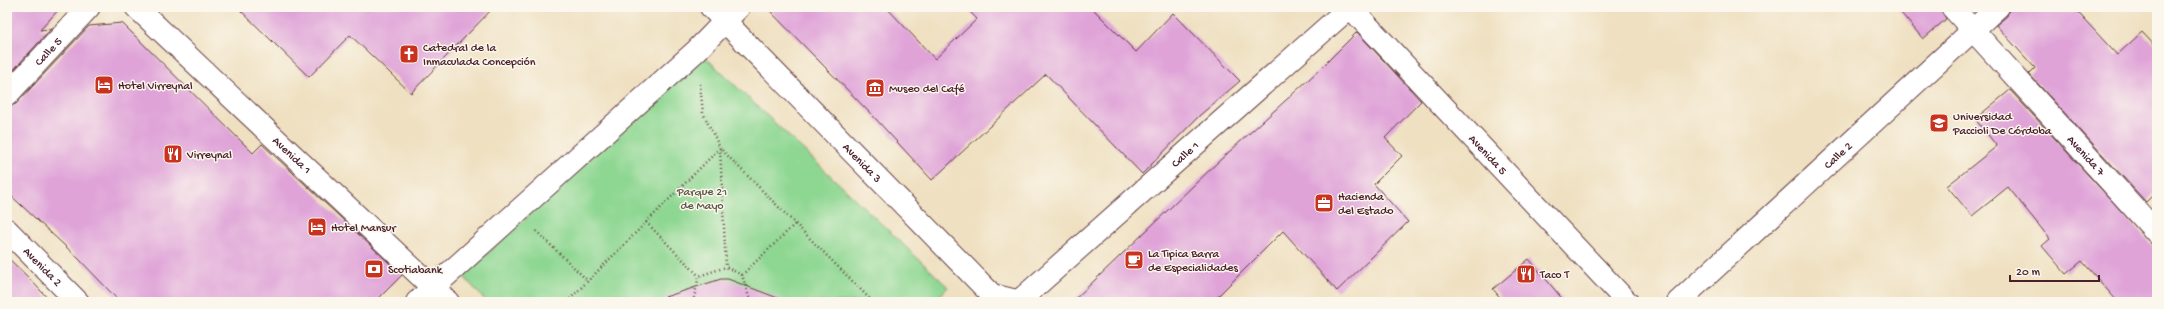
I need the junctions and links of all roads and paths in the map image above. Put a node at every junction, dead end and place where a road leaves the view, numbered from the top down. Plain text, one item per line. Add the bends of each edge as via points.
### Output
1 (89, 7) edge
2 (136, 7) edge
3 (1350, 7) edge
4 (1952, 7) edge
5 (1998, 7) edge
6 (725, 12) edge
7 (1973, 30) junction
8 (696, 51) junction
9 (7, 95) edge
10 (720, 148) junction
11 (517, 212) junction
12 (646, 222) junction
13 (795, 224) junction
14 (7, 230) edge
15 (2157, 233) edge
16 (726, 267) junction
17 (742, 275) junction
18 (699, 276) junction
19 (588, 281) junction
20 (433, 286) junction
21 (750, 301) edge
22 (1020, 301) edge
23 (78, 302) edge
24 (417, 302) edge
25 (448, 302) edge
26 (567, 302) edge
27 (693, 302) edge
28 (792, 302) edge
29 (873, 302) edge
30 (1627, 302) edge
31 (1678, 302) edge

1 - 9 street, Calle 5
2 - 20 street, Avenida 1
3 - 22 street, Calle 1
3 - 30 street, Avenida 5
4 - 7 street, Avenida 7
5 - 7 street, Calle 2
6 - 8 street
6 - 22 street, Avenida 3 via 992,295
7 - 15 street, Avenida 7
7 - 31 street, Calle 2
8 - 10 path via 702,113
8 - 11 street
10 - 12 path
10 - 13 path
10 - 16 path
11 - 19 path
11 - 20 street
12 - 18 path
12 - 19 path
13 - 17 path
13 - 29 path
14 - 23 street, Avenida 2
16 - 17 path
16 - 18 path
17 - 21 path
18 - 27 path
19 - 26 path
20 - 24 street
20 - 25 street, Avenida 1
21 - 28 path

